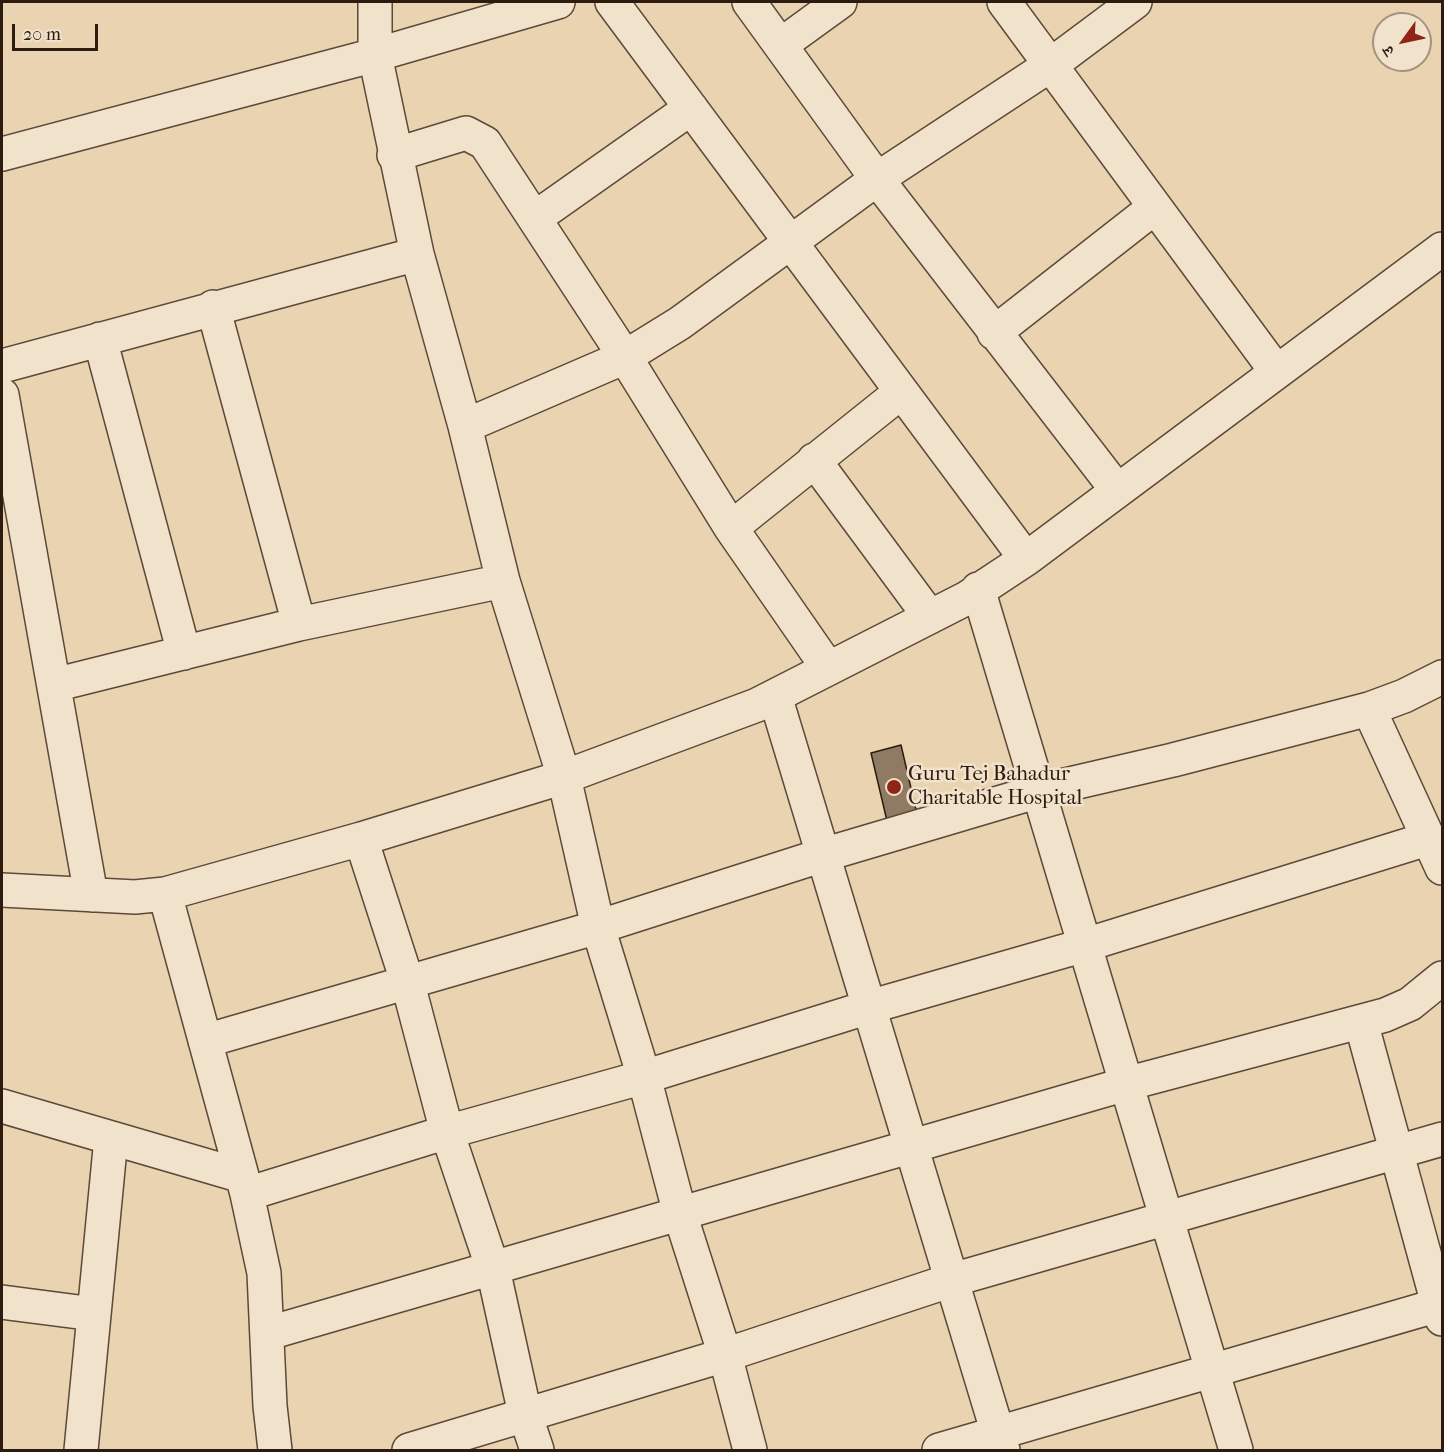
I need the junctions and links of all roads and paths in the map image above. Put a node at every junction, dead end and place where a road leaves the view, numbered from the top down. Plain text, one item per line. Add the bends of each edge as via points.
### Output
1 (375, 2) edge
2 (558, 2) edge
3 (612, 2) edge
4 (749, 2) edge
5 (840, 2) edge
6 (1004, 2) edge
7 (1135, 2) edge
8 (782, 44) junction
9 (375, 56) junction
10 (1052, 64) junction
11 (691, 108) junction
12 (2, 154) edge
13 (394, 155) junction
14 (877, 179) junction
15 (1155, 207) junction
16 (536, 218) junction
17 (792, 243) junction
18 (1443, 249) edge
19 (417, 254) junction
20 (213, 307) junction
21 (994, 333) junction
22 (100, 339) junction
23 (625, 357) junction
24 (2, 366) edge
25 (1276, 371) junction
26 (901, 392) junction
27 (2, 395) edge
28 (465, 426) junction
29 (813, 460) junction
30 (1117, 490) junction
31 (731, 528) junction
32 (1026, 559) junction
33 (503, 581) junction
34 (978, 589) junction
35 (930, 617) junction
36 (299, 624) junction
37 (184, 653) junction
38 (828, 668) junction
39 (1443, 677) edge
40 (54, 685) junction
41 (775, 696) junction
42 (1368, 709) junction
43 (564, 777) junction
44 (1039, 791) junction
45 (361, 839) junction
46 (1427, 840) junction
47 (823, 855) junction
48 (1443, 868) edge
49 (2, 890) edge
50 (165, 894) junction
51 (92, 895) junction
52 (598, 927) junction
53 (1085, 945) junction
54 (1443, 978) edge
55 (408, 984) junction
56 (869, 1007) junction
57 (1361, 1022) junction
58 (205, 1041) junction
59 (644, 1077) junction
60 (1126, 1084) junction
61 (2, 1106) edge
62 (447, 1132) junction
63 (111, 1138) junction
64 (1443, 1139) edge
65 (911, 1147) junction
66 (1395, 1152) junction
67 (245, 1185) junction
68 (680, 1214) junction
69 (1166, 1218) junction
70 (493, 1269) junction
71 (952, 1280) junction
72 (2, 1302) edge
73 (1441, 1309) edge
74 (94, 1314) junction
75 (269, 1333) junction
76 (725, 1355) junction
77 (1212, 1369) junction
78 (525, 1414) junction
79 (1000, 1441) edge
80 (81, 1450) edge
81 (275, 1450) edge
82 (409, 1450) edge
83 (537, 1450) edge
84 (750, 1450) edge
85 (939, 1450) edge
86 (1236, 1450) edge

1 - 9 street
2 - 9 street
3 - 11 street
4 - 8 street
5 - 8 street
6 - 10 street
7 - 10 street
8 - 14 street
9 - 12 street
9 - 13 street
10 - 14 street
10 - 15 street
11 - 16 street
11 - 17 street
13 - 16 street via 466,134 475,136 496,157
13 - 19 street
14 - 17 street
14 - 21 street
15 - 21 street
15 - 25 street
16 - 23 street
17 - 23 street
17 - 26 street
18 - 25 street
19 - 20 street
19 - 28 street
20 - 22 street
20 - 36 street
21 - 30 street
22 - 24 street
22 - 37 street
23 - 28 street
23 - 31 street
25 - 30 street
26 - 29 street
26 - 32 street
27 - 40 street
28 - 33 street
29 - 31 street
29 - 35 street
30 - 32 street
31 - 38 street
32 - 34 street
33 - 36 street
33 - 43 street
34 - 35 street
34 - 44 street
35 - 38 street
36 - 37 street
37 - 40 street
38 - 41 street
39 - 42 street
40 - 51 street
41 - 43 street
41 - 47 street
42 - 44 street
42 - 46 street
43 - 45 street
43 - 52 street
44 - 47 street
44 - 53 street
45 - 50 street
45 - 55 street
46 - 48 street
46 - 53 street
47 - 52 street
47 - 56 street
49 - 51 street
50 - 51 street
50 - 58 street
52 - 55 street
52 - 59 street
53 - 56 street
53 - 60 street
54 - 57 street via 1410,1004
55 - 58 street
55 - 62 street
56 - 59 street
56 - 65 street
57 - 60 street
57 - 66 street
58 - 67 street
59 - 62 street
59 - 68 street
60 - 65 street
60 - 69 street
61 - 63 street
62 - 67 street
62 - 70 street
63 - 67 street
63 - 74 street
64 - 66 street
65 - 68 street
65 - 71 street
66 - 69 street
66 - 73 street
67 - 75 street via 264,1273
68 - 70 street
68 - 76 street
69 - 71 street
69 - 77 street
70 - 75 street
70 - 78 street
71 - 76 street
71 - 79 street
72 - 74 street
73 - 77 street
74 - 80 street
75 - 81 street
76 - 78 street
76 - 84 street
77 - 79 street
77 - 86 street
78 - 82 street
78 - 83 street
79 - 85 street

